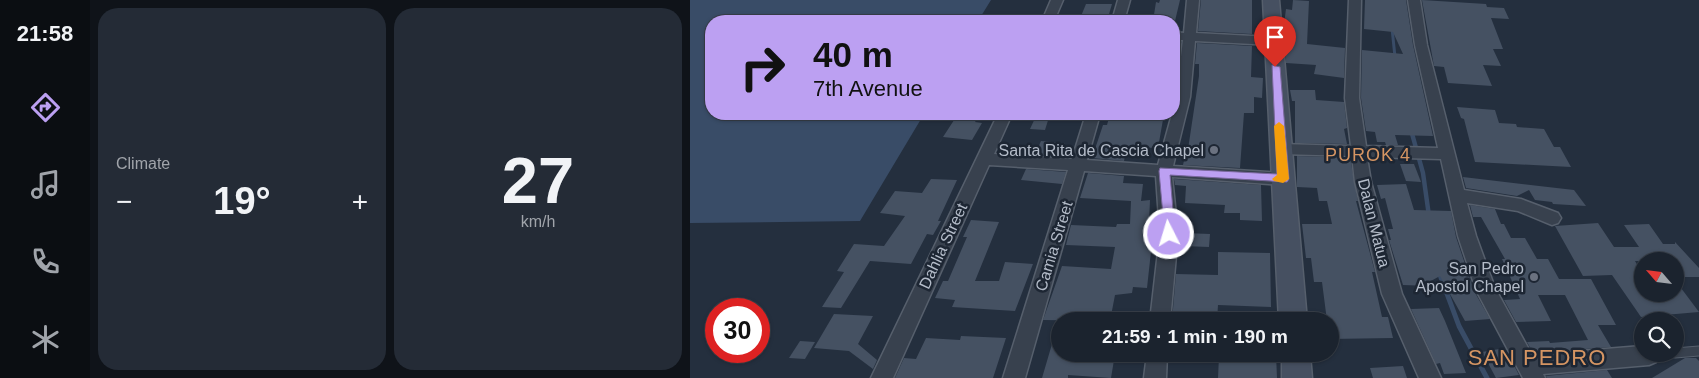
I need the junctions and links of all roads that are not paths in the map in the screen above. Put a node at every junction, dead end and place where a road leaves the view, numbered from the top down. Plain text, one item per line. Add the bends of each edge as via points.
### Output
1 (1057, 0) edge
2 (1124, 0) edge
3 (1193, 0) edge
4 (1271, 0) edge
5 (1355, 0) edge
6 (1414, 0) edge
7 (1051, 15) edge
8 (1120, 15) edge
9 (1181, 36) edge
10 (1274, 41) junction
11 (1180, 108) edge
12 (1002, 120) edge
13 (1091, 120) edge
14 (1177, 120) edge
15 (1281, 149) junction
16 (1357, 150) junction
17 (1439, 154) junction
18 (984, 159) junction
19 (1079, 165) junction
20 (1164, 171) junction
21 (1283, 179) junction
22 (1457, 195) junction
23 (1552, 218) dead end
24 (1161, 312) edge
25 (1292, 312) edge
26 (1699, 351) edge
27 (1684, 352) edge
28 (1634, 357) edge
29 (1156, 362) edge
30 (1296, 362) edge
31 (1530, 372) edge
32 (882, 378) edge
33 (1014, 378) edge
34 (1154, 378) edge
35 (1297, 378) edge
36 (1430, 378) edge

1 - 7 street
2 - 8 street
3 - 9 street
4 - 10 main road
5 - 16 street, Dalan Matua via 1352,98
6 - 17 street
9 - 10 street
9 - 11 street via 1183,96
10 - 15 main road
12 - 18 street, Dahlia Street
13 - 19 street, Camia Street
14 - 20 street
15 - 16 street
15 - 21 main road
16 - 17 street
16 - 36 street, Dalan Matua via 1392,294
17 - 22 street
18 - 19 street
18 - 32 street, Dahlia Street
19 - 20 street
19 - 33 street, Camia Street
20 - 21 street
20 - 24 street via 1169,234
21 - 25 main road
22 - 23 street via 1521,205
22 - 31 street via 1486,290
26 - 27 lane
28 - 31 street
29 - 34 street
30 - 35 main road

